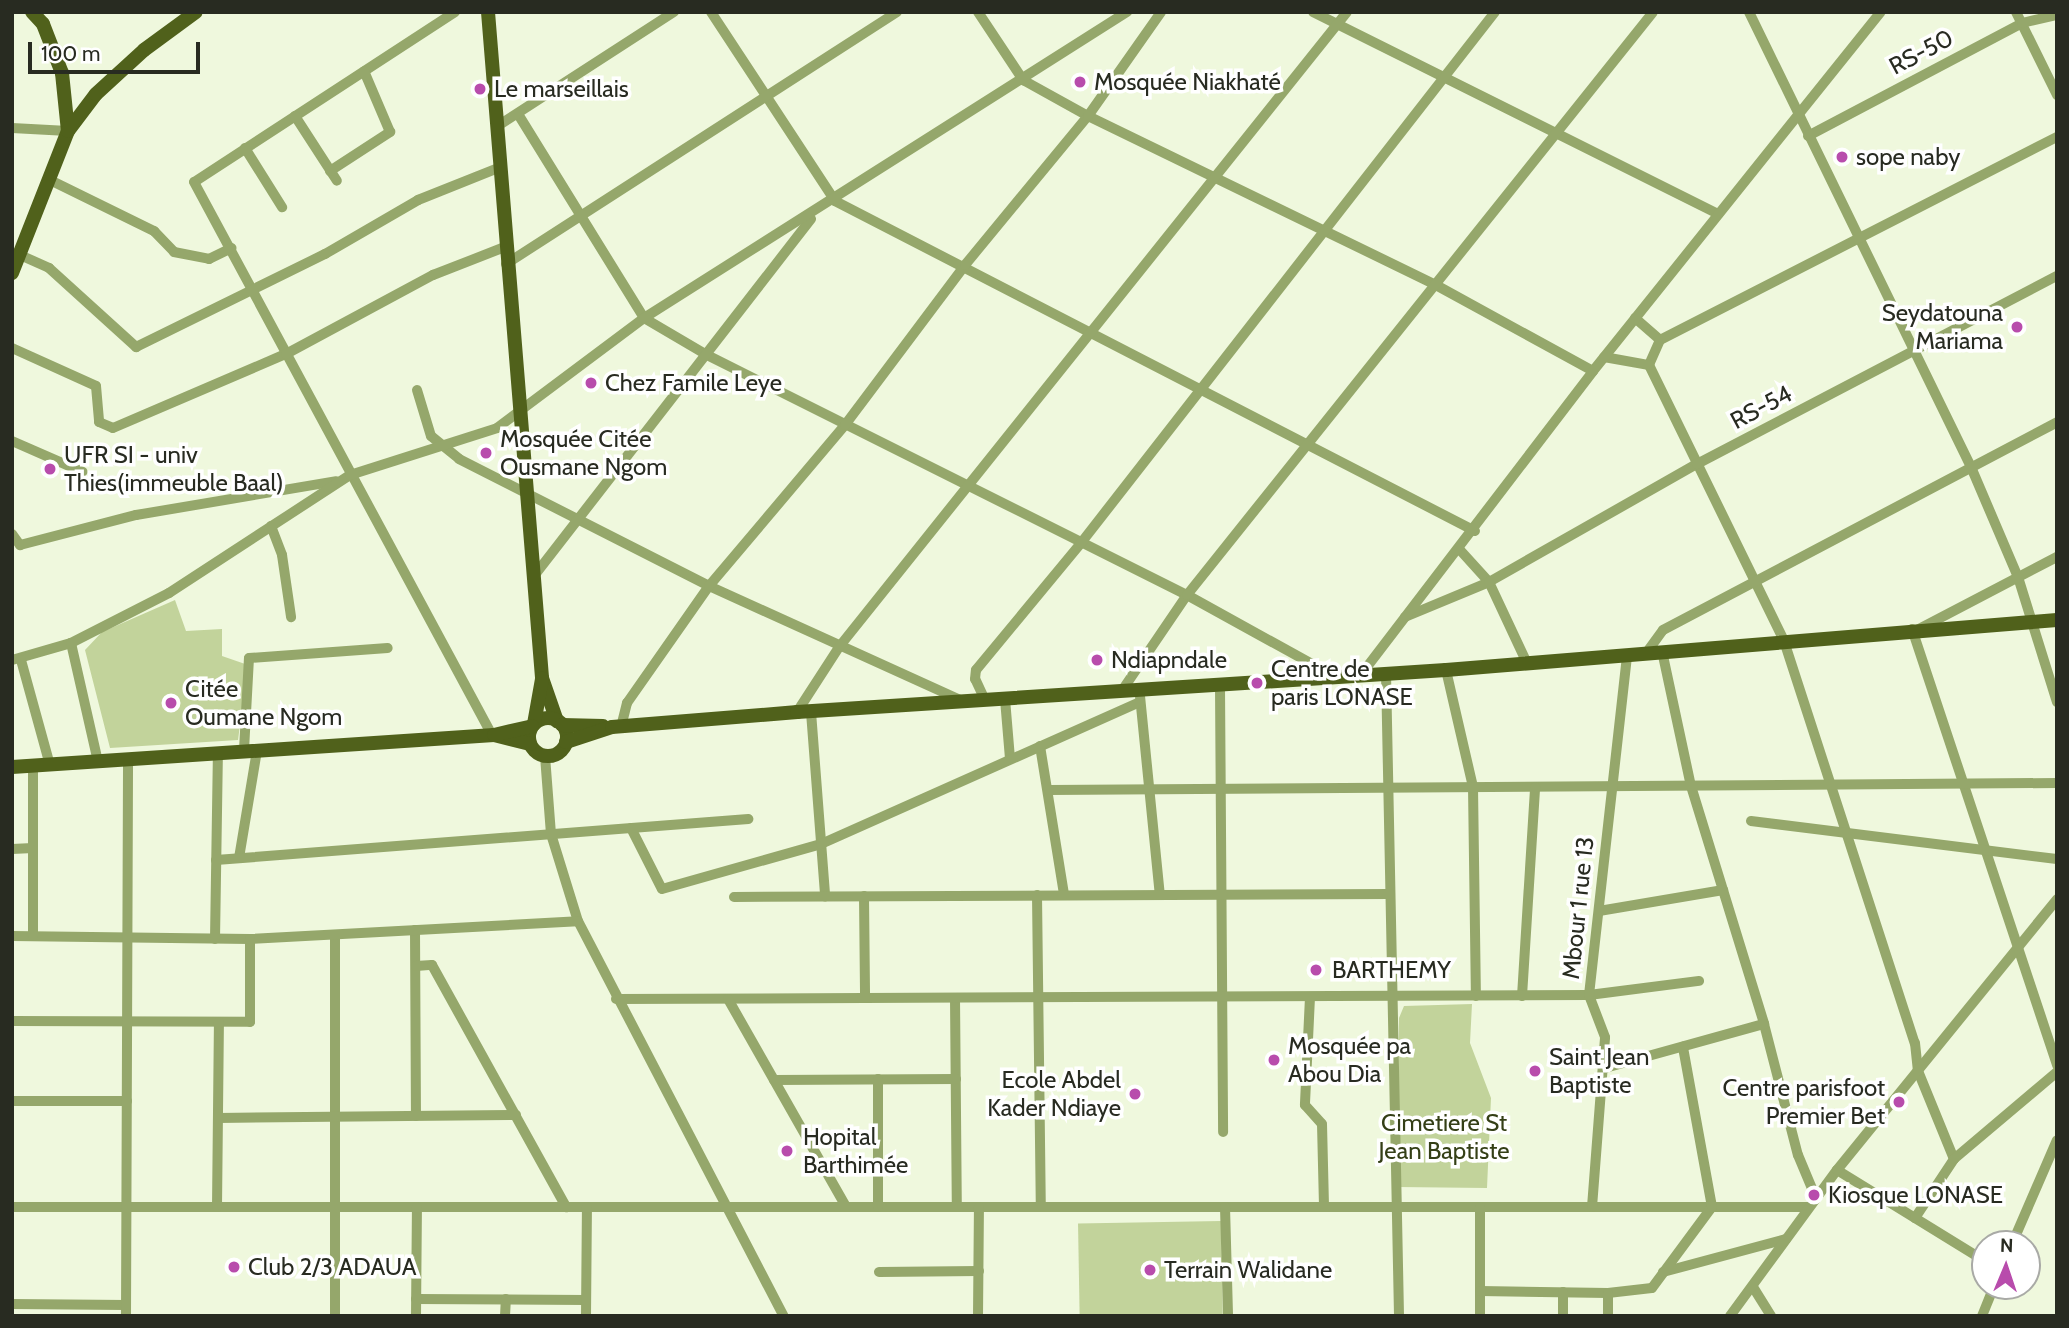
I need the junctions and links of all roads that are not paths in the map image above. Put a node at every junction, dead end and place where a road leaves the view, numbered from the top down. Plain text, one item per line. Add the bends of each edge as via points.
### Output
1 (32, 12) edge
2 (196, 12) edge
3 (455, 12) edge
4 (488, 12) edge
5 (674, 12) edge
6 (711, 12) edge
7 (897, 12) edge
8 (978, 12) edge
9 (1127, 12) edge
10 (1161, 12) edge
11 (1313, 12) edge
12 (1347, 12) edge
13 (1495, 12) edge
14 (1653, 12) edge
15 (1749, 12) edge
16 (1881, 12) edge
17 (2057, 15) edge
18 (2019, 18) edge
19 (1338, 24) junction
20 (364, 71) junction
21 (1443, 77) junction
22 (1023, 80) junction
23 (2057, 94) edge
24 (765, 97) junction
25 (518, 114) junction
26 (1798, 114) junction
27 (295, 116) junction
28 (1088, 117) junction
29 (496, 127) junction
30 (12, 128) edge
31 (68, 131) junction
32 (1556, 134) junction
33 (1808, 136) junction
34 (2057, 137) edge
35 (245, 148) junction
36 (498, 167) junction
37 (1211, 177) junction
38 (52, 181) junction
39 (835, 201) junction
40 (282, 207) dead end
41 (816, 213) junction
42 (1718, 214) junction
43 (580, 218) junction
44 (1324, 232) junction
45 (1857, 239) junction
46 (505, 247) junction
47 (232, 248) junction
48 (20, 255) junction
49 (506, 264) junction
50 (965, 265) junction
51 (12, 273) edge
52 (2057, 275) edge
53 (1434, 284) junction
54 (251, 290) junction
55 (643, 318) junction
56 (1635, 318) junction
57 (1089, 331) junction
58 (1660, 340) junction
59 (12, 348) edge
60 (1912, 351) junction
61 (286, 354) junction
62 (707, 355) junction
63 (1604, 358) junction
64 (1648, 366) junction
65 (1593, 371) junction
66 (1200, 388) junction
67 (417, 390) dead end
68 (519, 409) junction
69 (2057, 422) edge
70 (845, 425) junction
71 (12, 441) edge
72 (1308, 443) junction
73 (438, 445) junction
74 (1697, 464) junction
75 (1971, 467) junction
76 (83, 472) dead end
77 (346, 477) junction
78 (972, 485) junction
79 (527, 490) junction
80 (581, 520) junction
81 (271, 526) junction
82 (1475, 531) junction
83 (12, 534) edge
84 (1081, 543) junction
85 (1460, 550) junction
86 (2057, 556) edge
87 (534, 576) junction
88 (2018, 577) junction
89 (1489, 582) junction
90 (1758, 583) junction
91 (709, 586) junction
92 (1187, 595) junction
93 (291, 617) dead end
94 (1402, 618) junction
95 (2057, 620) edge
96 (2034, 623) junction
97 (1915, 629) junction
98 (1784, 641) junction
99 (71, 643) junction
100 (839, 647) junction
101 (388, 648) dead end
102 (1654, 652) junction
103 (1627, 654) junction
104 (17, 660) edge
105 (1527, 663) junction
106 (1446, 670) junction
107 (1386, 673) junction
108 (1334, 676) junction
109 (1360, 676) junction
110 (542, 678) junction
111 (1220, 687) junction
112 (1121, 692) junction
113 (1140, 696) junction
114 (1005, 699) junction
115 (985, 701) junction
116 (964, 702) junction
117 (2057, 702) edge
118 (804, 712) junction
119 (559, 722) junction
120 (533, 725) junction
121 (616, 727) junction
122 (493, 735) junction
123 (566, 742) junction
124 (530, 744) junction
125 (1040, 746) junction
126 (251, 750) junction
127 (218, 752) junction
128 (545, 755) junction
129 (1010, 759) junction
130 (128, 760) junction
131 (98, 762) junction
132 (50, 765) junction
133 (33, 766) junction
134 (12, 767) edge
135 (1964, 783) junction
136 (2057, 783) edge
137 (1829, 785) junction
138 (1613, 786) junction
139 (1691, 786) junction
140 (1473, 787) junction
141 (1535, 787) junction
142 (1388, 788) junction
143 (1220, 789) junction
144 (1049, 790) junction
145 (1150, 790) junction
146 (748, 819) dead end
147 (1751, 821) dead end
148 (631, 828) junction
149 (1845, 832) junction
150 (551, 834) junction
151 (821, 844) junction
152 (33, 848) junction
153 (12, 849) edge
154 (1986, 851) junction
155 (239, 858) junction
156 (2057, 859) edge
157 (216, 860) junction
158 (1723, 890) junction
159 (1390, 894) junction
160 (1037, 895) junction
161 (1065, 895) junction
162 (1160, 895) junction
163 (1221, 895) junction
164 (864, 896) junction
165 (734, 897) dead end
166 (825, 897) junction
167 (2057, 899) edge
168 (1599, 911) junction
169 (578, 921) junction
170 (415, 930) junction
171 (335, 934) junction
172 (12, 936) edge
173 (33, 936) junction
174 (127, 938) junction
175 (215, 939) junction
176 (250, 939) junction
177 (2018, 947) junction
178 (416, 966) junction
179 (1699, 981) dead end
180 (1590, 995) junction
181 (1392, 996) junction
182 (1476, 996) junction
183 (1522, 996) junction
184 (1223, 997) junction
185 (1310, 997) junction
186 (865, 998) junction
187 (955, 998) junction
188 (1038, 998) junction
189 (616, 999) junction
190 (728, 999) junction
191 (12, 1021) edge
192 (127, 1021) junction
193 (219, 1022) junction
194 (1764, 1024) junction
195 (1683, 1047) junction
196 (2057, 1066) edge
197 (1605, 1068) junction
198 (1918, 1071) junction
199 (2057, 1072) edge
200 (878, 1079) junction
201 (956, 1079) junction
202 (774, 1080) junction
203 (12, 1101) edge
204 (127, 1101) junction
205 (516, 1115) junction
206 (335, 1116) junction
207 (416, 1116) junction
208 (218, 1118) junction
209 (1223, 1132) dead end
210 (2057, 1140) edge
211 (1954, 1159) junction
212 (1837, 1170) junction
213 (1812, 1202) junction
214 (1324, 1206) junction
215 (12, 1207) edge
216 (126, 1207) junction
217 (217, 1207) junction
218 (335, 1207) junction
219 (416, 1207) junction
220 (566, 1207) junction
221 (587, 1207) junction
222 (724, 1207) junction
223 (846, 1207) junction
224 (878, 1207) junction
225 (957, 1207) junction
226 (979, 1207) junction
227 (1041, 1207) junction
228 (1225, 1207) junction
229 (1396, 1207) junction
230 (1480, 1207) junction
231 (1592, 1207) junction
232 (1712, 1207) junction
233 (1915, 1218) junction
234 (2017, 1230) edge
235 (1786, 1239) junction
236 (1971, 1252) edge
237 (979, 1271) junction
238 (879, 1272) dead end
239 (1663, 1272) junction
240 (1753, 1287) junction
241 (1480, 1291) junction
242 (1563, 1292) junction
243 (1608, 1293) junction
244 (416, 1298) junction
245 (506, 1299) junction
246 (586, 1300) junction
247 (12, 1304) edge
248 (126, 1310) edge
249 (335, 1316) edge
250 (416, 1316) edge
251 (505, 1316) edge
252 (586, 1316) edge
253 (784, 1316) edge
254 (978, 1316) edge
255 (1228, 1316) edge
256 (1399, 1316) edge
257 (1480, 1316) edge
258 (1563, 1316) edge
259 (1608, 1316) edge
260 (1730, 1316) edge
261 (1770, 1316) edge

1 - 31 main road via 43,24 62,73
2 - 31 main road via 144,50 96,94
3 - 20 street
4 - 29 main road
5 - 25 street
6 - 24 street
7 - 24 street
8 - 22 street
9 - 22 street
10 - 28 street
11 - 19 street
12 - 19 street
13 - 21 street
14 - 32 street
15 - 26 street
16 - 26 street
17 - 18 street, RS-50
18 - 23 street
18 - 33 street, RS-50
19 - 21 street
19 - 37 street
20 - 27 street
20 - 27 street via 390,132 333,176
21 - 32 street
21 - 44 street
22 - 28 street
22 - 39 street
24 - 39 street
24 - 43 street
25 - 29 street
25 - 43 street
26 - 33 street
26 - 42 street
27 - 35 street
28 - 37 street
28 - 50 street
29 - 36 main road
30 - 31 street
31 - 38 main road
32 - 42 street
32 - 53 street
33 - 45 street
34 - 45 street
35 - 40 street
35 - 47 street via 194,182
36 - 46 main road
36 - 54 street via 418,200
37 - 44 street
37 - 57 street
38 - 47 street via 154,231 174,251 209,259
38 - 48 main road
39 - 41 street
39 - 50 street
41 - 55 street
41 - 62 street
42 - 56 street
43 - 49 street
43 - 55 street
44 - 53 street
44 - 66 street
45 - 58 street
45 - 60 street
46 - 49 main road
46 - 61 street via 433,275
47 - 54 street
48 - 51 main road
48 - 54 street via 49,268 136,346
49 - 68 main road
50 - 57 street
50 - 70 street
52 - 60 street, RS-54
53 - 65 street
53 - 72 street
54 - 61 street
55 - 62 street
55 - 68 street
56 - 58 street
56 - 63 street
57 - 66 street
57 - 78 street
58 - 64 street
59 - 61 street via 96,386 99,422 113,428
60 - 74 street, RS-54
60 - 75 street
61 - 77 street
62 - 70 street
62 - 80 street
63 - 64 street
63 - 65 street
64 - 74 street
65 - 82 street
66 - 72 street
66 - 84 street
67 - 73 street via 425,424
68 - 73 street via 488,432
68 - 79 main road
69 - 75 street
70 - 78 street
70 - 91 street
71 - 76 street
72 - 82 street
72 - 92 street
73 - 77 street
73 - 79 street
74 - 89 street, RS-54
74 - 90 street
75 - 88 street
75 - 90 street
77 - 81 street
77 - 83 street via 136,515 20,545
77 - 122 street
78 - 84 street
78 - 100 street
79 - 80 street
79 - 87 main road
80 - 87 street
80 - 91 street
81 - 93 street via 282,555
81 - 99 street via 169,593
82 - 85 street
84 - 92 street
84 - 115 street via 976,670
85 - 89 street
85 - 94 street
86 - 88 street
87 - 110 main road
88 - 96 street
88 - 97 street
89 - 94 street, RS-54
89 - 105 street
90 - 98 street
90 - 102 street via 1663,630
91 - 100 street
91 - 121 street via 627,703
92 - 108 street
92 - 112 street
94 - 109 street
95 - 96 main road
96 - 97 main road
96 - 117 street
97 - 98 main road
97 - 135 street
98 - 102 main road
98 - 137 street
99 - 104 street
99 - 131 street
100 - 116 street
100 - 118 street
101 - 126 street via 249,658
102 - 103 main road
102 - 139 street
103 - 105 main road
103 - 138 street, Mbour 1 rue 13
104 - 132 street
105 - 106 main road
106 - 107 main road
106 - 140 street
107 - 109 main road
107 - 142 street
108 - 109 main road
108 - 111 main road
110 - 119 main road
110 - 120 main road
111 - 113 main road
111 - 143 street
112 - 113 main road
112 - 114 main road
113 - 125 street
113 - 145 street
114 - 115 main road
114 - 129 street
115 - 116 main road
116 - 118 main road
118 - 121 main road
118 - 151 street
119 - 120 main road
119 - 121 main road
119 - 123 main road
120 - 122 main road
120 - 124 main road
121 - 123 main road
122 - 124 main road
122 - 126 main road
123 - 128 main road via 557,754
124 - 128 main road
125 - 129 street
125 - 144 street
126 - 127 main road
126 - 155 street
127 - 130 main road
127 - 157 street
128 - 150 street
129 - 151 street
130 - 131 main road
130 - 174 street
131 - 132 main road
132 - 133 main road
133 - 134 main road
133 - 152 street
135 - 136 street
135 - 137 street
135 - 154 street
137 - 139 street
137 - 149 street
138 - 139 street
138 - 141 street
138 - 168 street, Mbour 1 rue 13
139 - 158 street
140 - 141 street
140 - 142 street
140 - 182 street
141 - 183 street
142 - 143 street
142 - 159 street
143 - 145 street
143 - 163 street
144 - 145 street
144 - 161 street
145 - 162 street
146 - 148 street
147 - 149 street
148 - 150 street
148 - 151 street via 662,889
149 - 154 street
149 - 198 street via 1915,1043
150 - 155 street
150 - 169 street
151 - 166 street
152 - 153 street
152 - 173 street
154 - 156 street
154 - 177 street
155 - 157 street
157 - 175 street
158 - 168 street
158 - 194 street
159 - 163 street
159 - 181 street
160 - 161 street
160 - 164 street
160 - 188 street
161 - 162 street
162 - 163 street
163 - 184 street
164 - 166 street
164 - 186 street
165 - 166 street
167 - 177 street
168 - 180 street, Mbour 1 rue 13
169 - 170 street
169 - 189 street
170 - 171 street
170 - 178 street
171 - 176 street
171 - 206 street
172 - 173 street
173 - 174 street
174 - 175 street
174 - 192 street
175 - 176 street
176 - 193 street via 250,1022
177 - 196 street
177 - 198 street
178 - 205 street via 432,965
178 - 207 street
179 - 180 street
180 - 183 street
180 - 197 street, Mbour 1 rue 13 via 1605,1037
181 - 182 street
181 - 185 street
181 - 229 street
182 - 183 street
184 - 185 street
184 - 188 street
184 - 209 street
185 - 214 street via 1305,1105 1322,1124
186 - 187 street
186 - 190 street
187 - 188 street
187 - 201 street
188 - 227 street
189 - 190 street
189 - 222 street
190 - 202 street
191 - 192 street
192 - 193 street
192 - 204 street
193 - 208 street
194 - 195 street
194 - 213 street
195 - 197 street
195 - 232 street
197 - 231 street, Mbour 1 rue 13
198 - 211 street
198 - 212 street
199 - 211 street
200 - 201 street
200 - 202 street
200 - 224 street
201 - 225 street
202 - 223 street
203 - 204 street
204 - 216 street
205 - 207 street
205 - 220 street
206 - 207 street
206 - 208 street
206 - 218 street
208 - 217 street
210 - 234 street
211 - 233 street
212 - 213 street
212 - 233 street
213 - 232 street
213 - 235 street
214 - 228 street
214 - 229 street
215 - 216 street
216 - 217 street
216 - 248 street
217 - 218 street
218 - 219 street
218 - 249 street
219 - 220 street
219 - 244 street
220 - 221 street
221 - 222 street
221 - 246 street
222 - 223 street
222 - 253 street
223 - 224 street
224 - 225 street
225 - 226 street
226 - 227 street
226 - 237 street
227 - 228 street
228 - 255 street
229 - 230 street
229 - 256 street
230 - 231 street
230 - 241 street
231 - 232 street
232 - 239 street
233 - 236 street
235 - 239 street
235 - 240 street
237 - 238 street
237 - 254 street
239 - 243 street via 1649,1290
240 - 260 street
240 - 261 street
241 - 242 street
241 - 257 street
242 - 243 street
242 - 258 street
243 - 259 street
244 - 245 street
244 - 250 street
245 - 246 street
245 - 251 street
246 - 252 street
247 - 248 street

